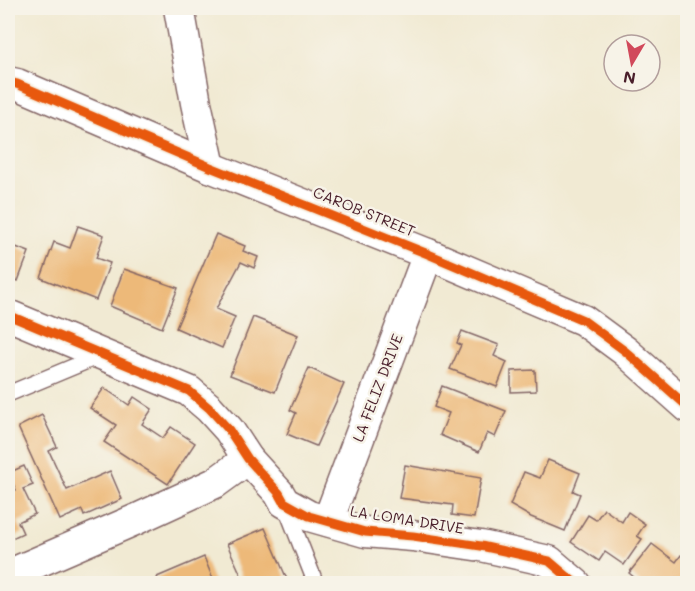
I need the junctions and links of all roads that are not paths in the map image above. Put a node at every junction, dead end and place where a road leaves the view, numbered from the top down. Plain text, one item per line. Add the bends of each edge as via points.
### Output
1 (179, 8) edge
2 (8, 82) edge
3 (210, 167) junction
4 (429, 254) junction
5 (8, 315) edge
6 (102, 354) junction
7 (8, 394) edge
8 (687, 407) edge
9 (248, 459) junction
10 (284, 502) junction
11 (328, 522) junction
12 (8, 574) edge
13 (316, 584) edge
14 (576, 584) edge

1 - 3 street
2 - 3 street, CAROB STREET
3 - 4 street, CAROB STREET
4 - 8 street, CAROB STREET via 583,320 625,351
4 - 11 street, LA FELIZ DRIVE
5 - 6 street, LA LOMA DRIVE
6 - 7 lane
6 - 9 street, LA LOMA DRIVE via 189,391 209,408
9 - 10 street, LA LOMA DRIVE
9 - 12 street via 205,488
10 - 11 street, LA LOMA DRIVE
10 - 13 lane
11 - 14 street, LA LOMA DRIVE via 365,532 481,546 549,561

